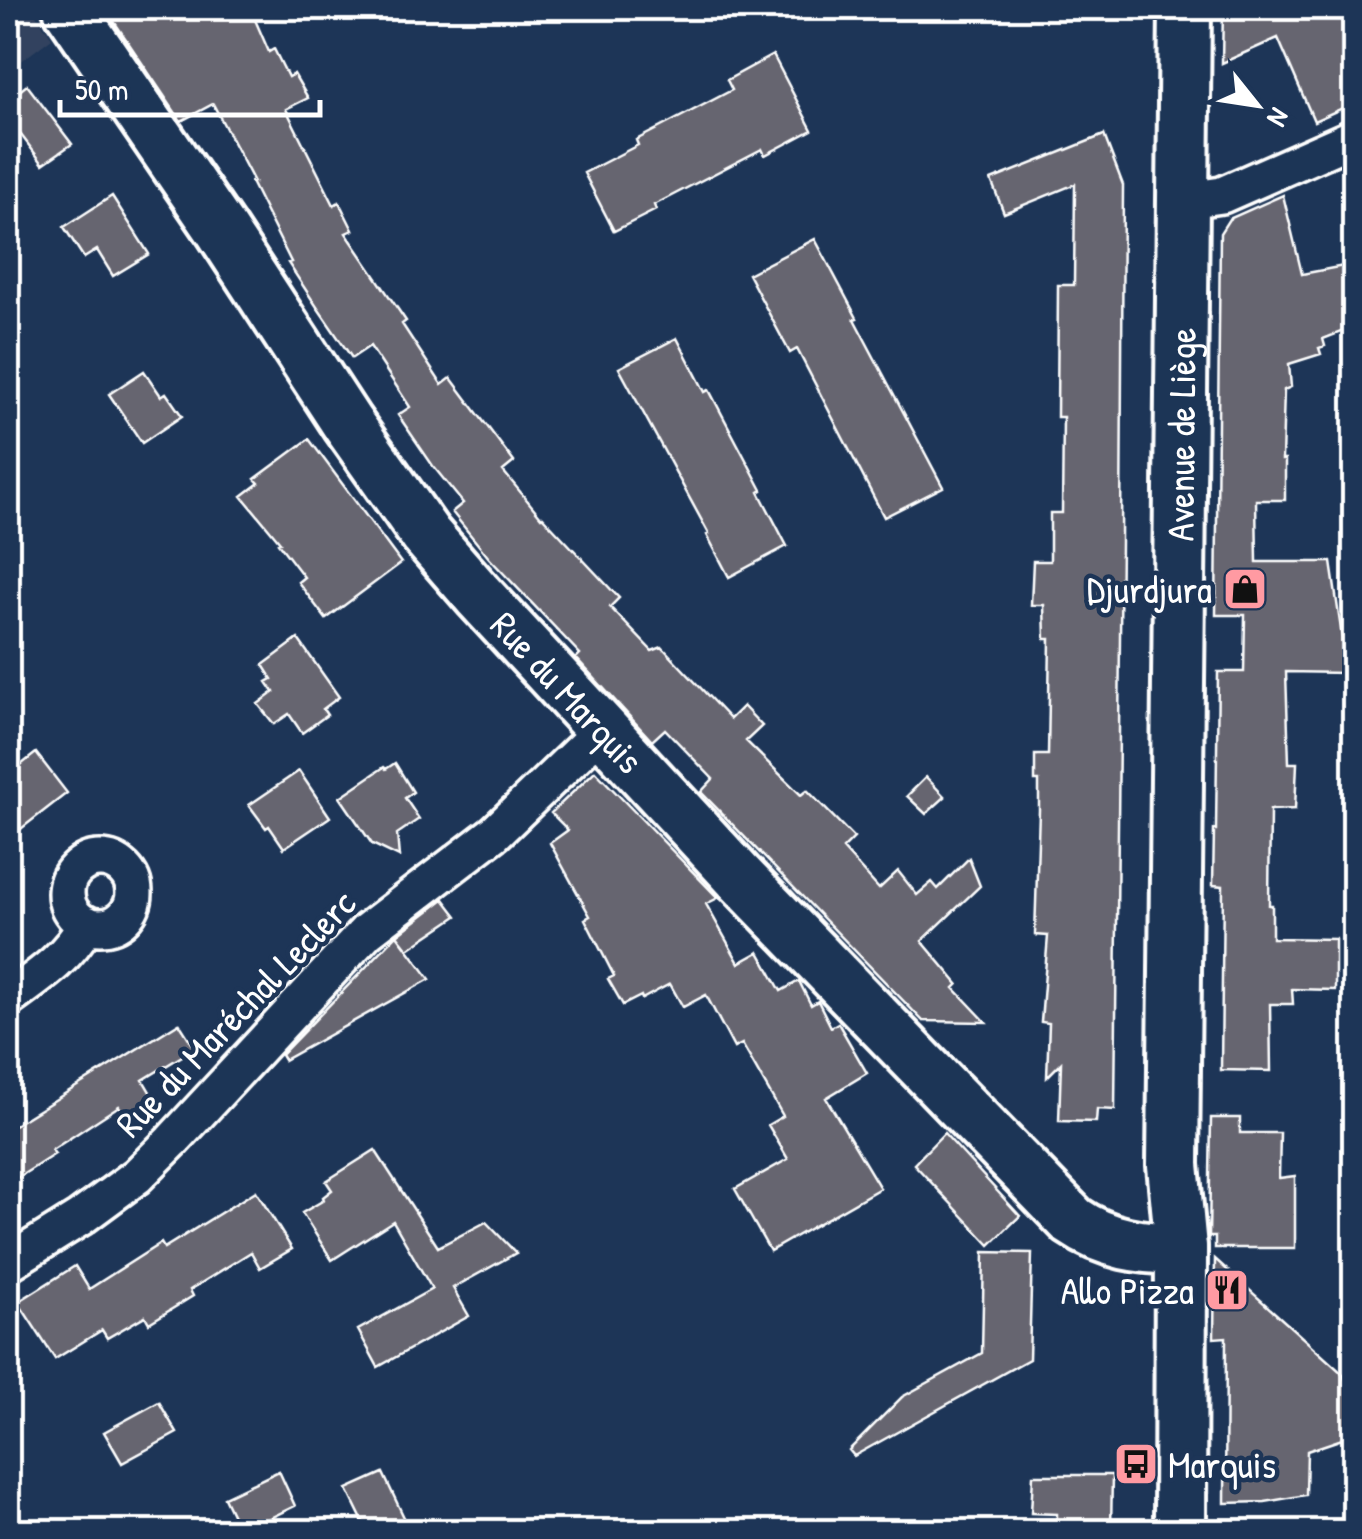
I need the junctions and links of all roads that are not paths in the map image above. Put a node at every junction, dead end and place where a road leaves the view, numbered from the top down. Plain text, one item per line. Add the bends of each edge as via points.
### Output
1 (69, 8) edge
2 (1185, 8) edge
3 (1354, 137) edge
4 (1183, 198) junction
5 (603, 729) junction
6 (87, 924) dead end
7 (8, 999) edge
8 (1168, 1252) junction
9 (8, 1263) edge
10 (1152, 1532) edge
11 (1180, 1532) edge

1 - 5 main road, Rue du Marquis via 408,512
2 - 4 main road, Avenue de Liège
3 - 4 street via 1222,195
4 - 8 main road, Avenue de Liège via 1173,1164 1158,1221
5 - 8 main road, Rue du Marquis via 1073,1220 1114,1241
5 - 9 street, Rue du Maréchal Leclerc via 495,833 367,930 136,1176
6 - 7 street via 59,961
8 - 10 main road
8 - 11 main road

